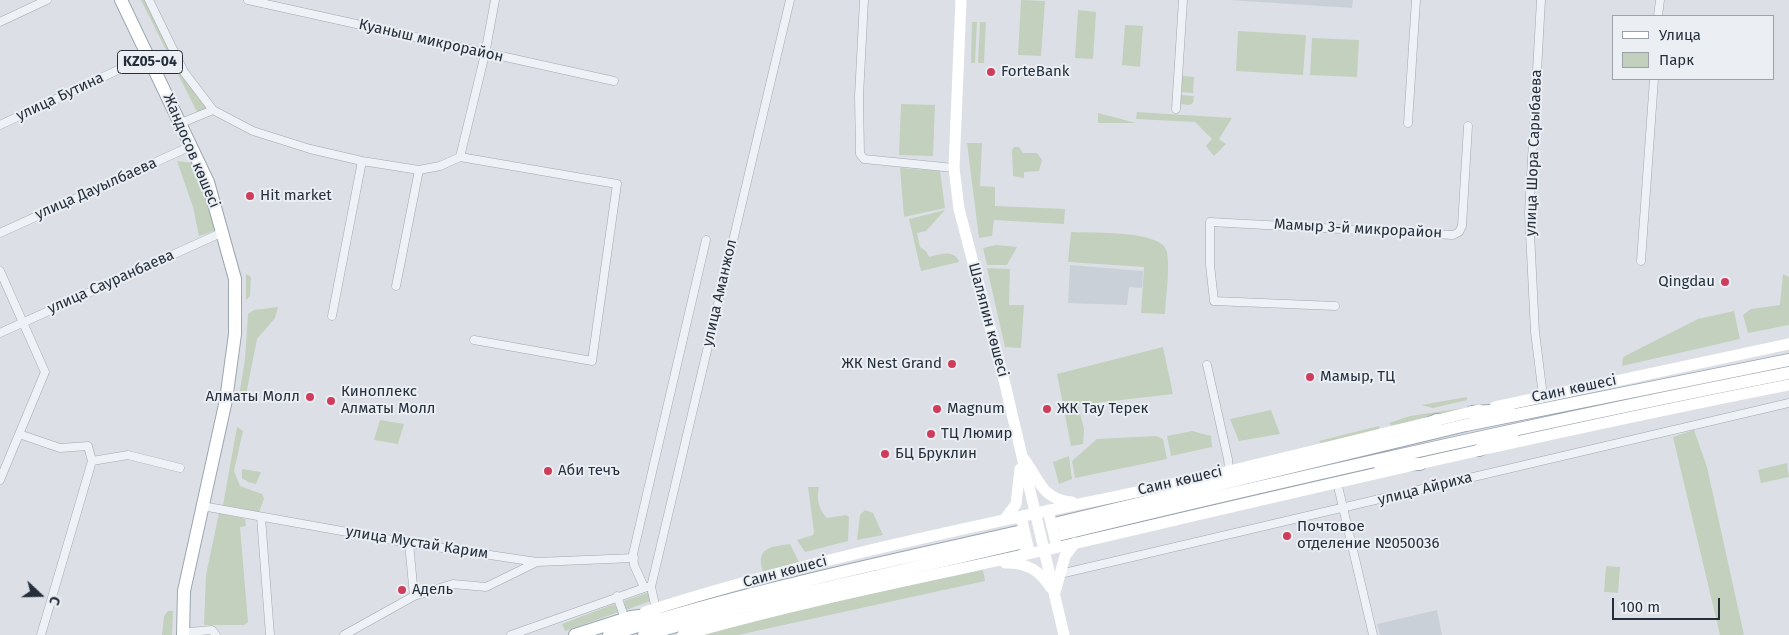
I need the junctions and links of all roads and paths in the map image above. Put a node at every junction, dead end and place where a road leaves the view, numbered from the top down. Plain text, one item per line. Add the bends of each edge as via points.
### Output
1 (47, 0) edge
2 (121, 0) edge
3 (149, 0) edge
4 (248, 0) edge
5 (495, 0) edge
6 (790, 0) edge
7 (864, 0) edge
8 (961, 0) edge
9 (1183, 0) edge
10 (1416, 0) edge
11 (1542, 0) edge
12 (1660, 0) edge
13 (1658, 15) edge
14 (0, 22) edge
15 (485, 54) junction
16 (148, 56) junction
17 (1654, 80) edge
18 (614, 81) dead end
19 (213, 110) junction
20 (1176, 110) dead end
21 (181, 123) junction
22 (1408, 123) dead end
23 (0, 125) edge
24 (1468, 126) dead end
25 (191, 146) junction
26 (460, 158) junction
27 (362, 161) junction
28 (954, 168) junction
29 (419, 170) junction
30 (223, 232) junction
31 (0, 233) edge
32 (706, 240) dead end
33 (1641, 261) dead end
34 (0, 271) edge
35 (396, 286) dead end
36 (1335, 306) dead end
37 (332, 316) dead end
38 (23, 322) junction
39 (0, 333) edge
40 (474, 340) dead end
41 (1789, 344) edge
42 (1789, 360) edge
43 (1206, 365) dead end
44 (1789, 373) edge
45 (1789, 384) edge
46 (1543, 396) junction
47 (1789, 403) edge
48 (1552, 408) junction
49 (1472, 412) junction
50 (1437, 420) junction
51 (1552, 422) junction
52 (19, 434) junction
53 (1372, 449) junction
54 (1479, 450) junction
55 (1021, 455) junction
56 (92, 461) junction
57 (3, 464) edge
58 (1420, 464) junction
59 (1350, 466) junction
60 (180, 468) dead end
61 (1229, 470) junction
62 (0, 480) edge
63 (1337, 482) junction
64 (1084, 503) junction
65 (202, 506) junction
66 (1343, 509) junction
67 (1048, 510) junction
68 (1035, 513) junction
69 (1018, 517) junction
70 (261, 518) junction
71 (1004, 520) junction
72 (409, 543) junction
73 (1021, 543) junction
74 (1075, 543) junction
75 (1057, 547) junction
76 (1044, 549) junction
77 (634, 558) junction
78 (538, 562) junction
79 (985, 564) junction
80 (1060, 574) junction
81 (647, 587) junction
82 (1054, 594) junction
83 (414, 596) junction
84 (617, 596) junction
85 (656, 609) junction
86 (692, 610) junction
87 (628, 618) junction
88 (704, 619) junction
89 (187, 634) edge
90 (41, 635) edge
91 (216, 635) edge
92 (270, 635) edge
93 (344, 635) edge
94 (511, 635) edge
95 (575, 635) edge
96 (609, 635) edge
97 (644, 635) edge
98 (671, 635) edge
99 (683, 635) edge
100 (1064, 635) edge
101 (1373, 635) edge

1 - 14 street
2 - 16 main road, Жандосов көшесі / KZ05-04
3 - 19 street via 184,72
4 - 15 street, Куаныш микрорайон
5 - 15 street
6 - 81 street, улица Аманжол
7 - 28 street via 859,96 860,154 864,159
8 - 28 main road, Шаляпин көшесі
9 - 20 street
10 - 22 street
11 - 46 street, улица Шора Сарыбаева via 1529,213 1535,332
12 - 13 street
15 - 18 street, Куаныш микрорайон
15 - 26 street
16 - 21 main road, Жандосов көшесі / KZ05-04
16 - 23 street, улица Бутина
17 - 33 street
19 - 21 street
19 - 27 street via 253,131
21 - 25 main road, Жандосов көшесі / KZ05-04
24 - 36 street, Мамыр 3-й микрорайон via 1462,226 1453,235 1210,222 1214,300
25 - 30 main road, Жандосов көшесі / KZ05-04 via 208,182
25 - 31 street, улица Дауылбаева
26 - 29 street
26 - 40 street via 617,184 592,361
27 - 29 street
27 - 37 street
28 - 55 main road, Шаляпин көшесі via 959,209
29 - 35 street
30 - 38 street, улица Сауранбаева
30 - 65 main road, Жандосов көшесі / KZ05-04 via 235,279 234,334 223,414
32 - 77 street
34 - 38 street
38 - 39 street, улица Сауранбаева
38 - 52 street via 45,372
41 - 46 main road, Саин көшесі
42 - 48 main road, Саин көшесі
43 - 61 street
44 - 51 main road, Саин көшесі
45 - 54 main road, Саин көшесі
46 - 49 main road, Саин көшесі
47 - 66 street, улица Айриха
48 - 49 main road
48 - 53 main road, Саин көшесі via 1466,425
49 - 50 main road, Саин көшесі
50 - 53 main road
50 - 61 main road, Саин көшесі
51 - 54 main road
51 - 59 main road, Саин көшесі
52 - 56 street via 60,448 88,446
52 - 57 street
53 - 59 main road, Саин көшесі via 1060,528
54 - 58 main road, Саин көшесі
55 - 64 main road via 1048,495 1063,502
55 - 68 main road, Шаляпин көшесі
55 - 71 main road via 1018,497 1014,509
56 - 60 street via 128,455
56 - 90 street
57 - 62 street
58 - 59 main road
58 - 63 main road, Саин көшесі
61 - 64 main road, Саин көшесі
63 - 66 street
63 - 74 main road, Саин көшесі
64 - 67 main road, Саин көшесі
65 - 70 street, улица Мустай Карим
65 - 89 main road, Жандосов көшесі / KZ05-04 via 184,590
66 - 80 street, улица Айриха
66 - 101 street
67 - 68 main road, Саин көшесі
67 - 75 main road
68 - 69 main road, Саин көшесі
68 - 76 main road, Шаляпин көшесі
69 - 71 main road, Саин көшесі
69 - 73 main road via 1022,521 1028,548
70 - 72 street, улица Мустай Карим
70 - 92 street
71 - 85 main road, Саин көшесі via 853,554 687,597
72 - 78 street, улица Мустай Карим
72 - 83 street
73 - 76 main road, Саин көшесі
73 - 79 main road, Саин көшесі
73 - 86 main road, Саин көшесі via 902,557
73 - 88 main road, Саин көшесі
74 - 75 main road, Саин көшесі
74 - 80 main road via 1065,556
75 - 76 main road, Саин көшесі
76 - 82 main road, Шаляпин көшесі
77 - 78 street, улица Мустай Карим
77 - 81 street via 634,565
78 - 83 street via 486,587 453,584
79 - 82 main road via 1024,564 1036,570
79 - 99 main road, Саин көшесі via 817,600
80 - 82 main road
81 - 84 street
81 - 85 street
82 - 100 main road, Шаляпин көшесі
83 - 93 street
84 - 87 street
84 - 94 street
85 - 87 main road, Саин көшесі
86 - 87 main road
86 - 96 main road, Саин көшесі
87 - 95 main road, Саин көшесі
88 - 97 main road, Саин көшесі
88 - 98 main road
89 - 91 street via 212,630

